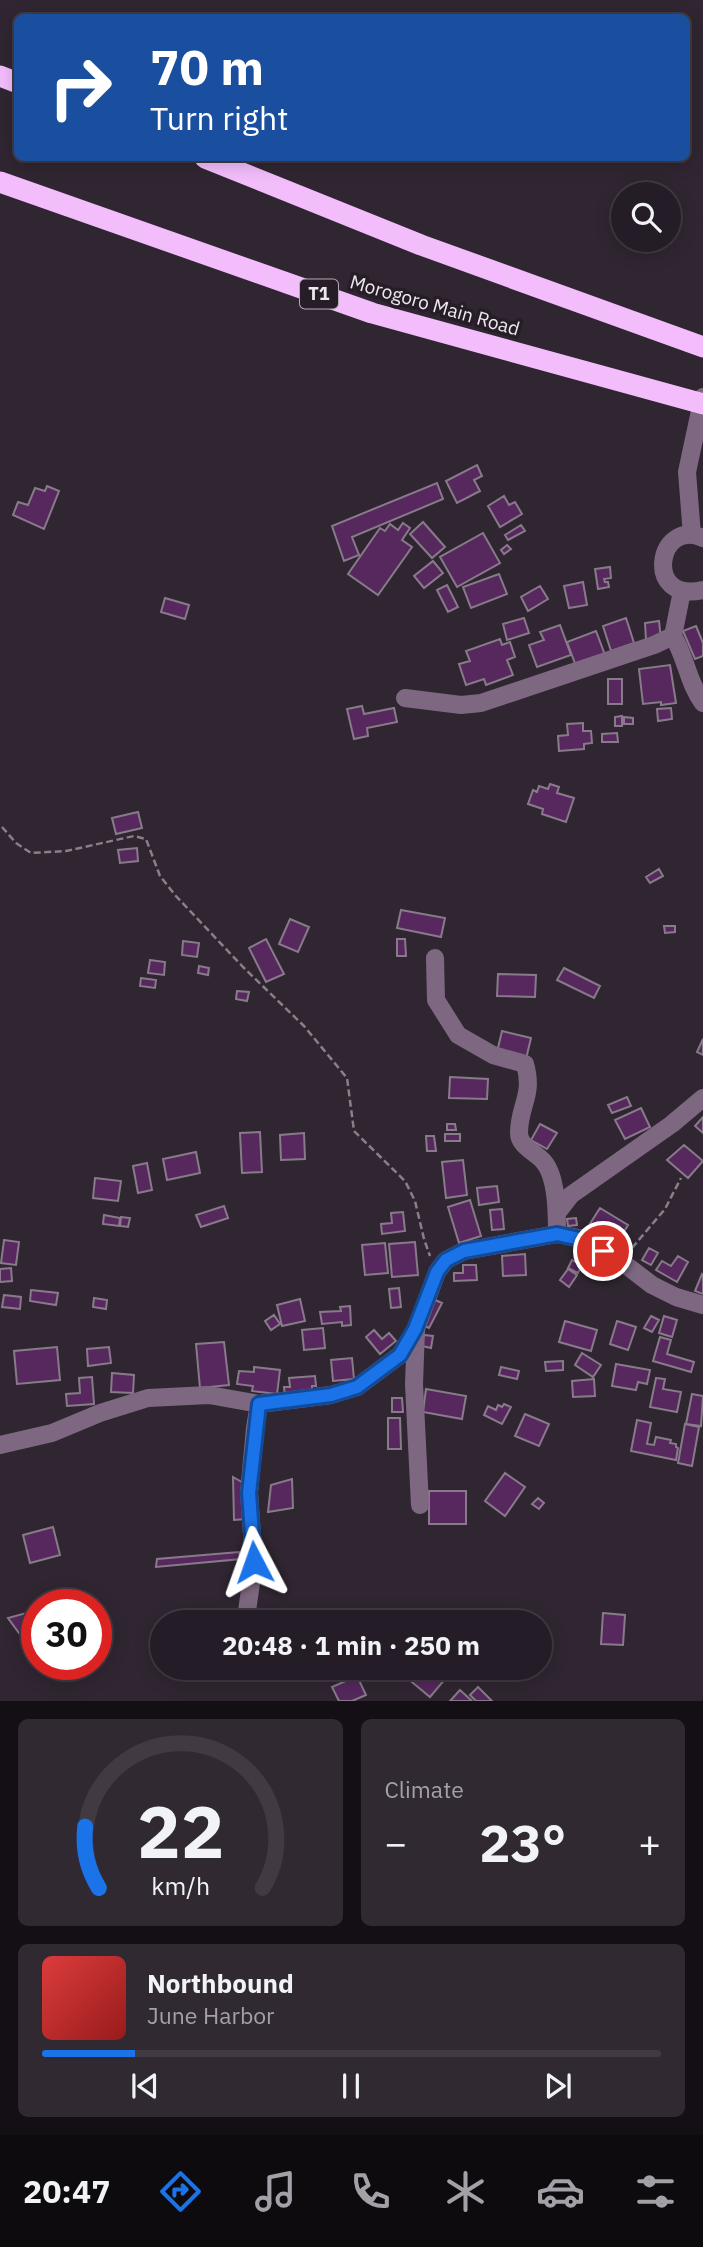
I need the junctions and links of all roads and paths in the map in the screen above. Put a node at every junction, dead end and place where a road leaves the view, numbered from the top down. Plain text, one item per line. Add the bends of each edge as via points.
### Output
1 (212, 161) edge
2 (0, 182) edge
3 (703, 348) edge
4 (702, 402) edge
5 (697, 536) edge
6 (703, 590) edge
7 (682, 591) junction
8 (673, 636) junction
9 (405, 698) dead end
10 (703, 703) edge
11 (2, 827) dead end
12 (435, 958) dead end
13 (703, 1098) edge
14 (681, 1178) dead end
15 (557, 1213) junction
16 (557, 1234) junction
17 (622, 1262) junction
18 (437, 1272) junction
19 (703, 1305) edge
20 (415, 1329) junction
21 (259, 1404) junction
22 (0, 1445) edge
23 (420, 1505) dead end
24 (247, 1610) edge

1 - 3 highway via 421,245
2 - 4 highway, Morogoro Main Road / T1 via 372,313
4 - 5 street via 687,472
5 - 7 street via 676,538 665,551 662,567 668,582
6 - 7 street
7 - 8 street
8 - 9 street via 481,703
8 - 10 street
11 - 18 path via 31,853 66,851 134,836 146,839 160,876 175,895 304,1026 347,1078 354,1131 405,1181
12 - 15 street via 436,1000 458,1035 493,1055 525,1064 530,1082 519,1133 553,1177
13 - 15 street via 571,1195
14 - 17 path via 666,1209
15 - 16 street
16 - 17 street via 584,1240
16 - 18 street via 464,1251 446,1260
17 - 19 street via 652,1285
18 - 20 street
20 - 21 street via 400,1355 357,1387
20 - 23 street
21 - 22 street via 209,1395 148,1398 52,1433
21 - 24 street via 249,1493 254,1562

